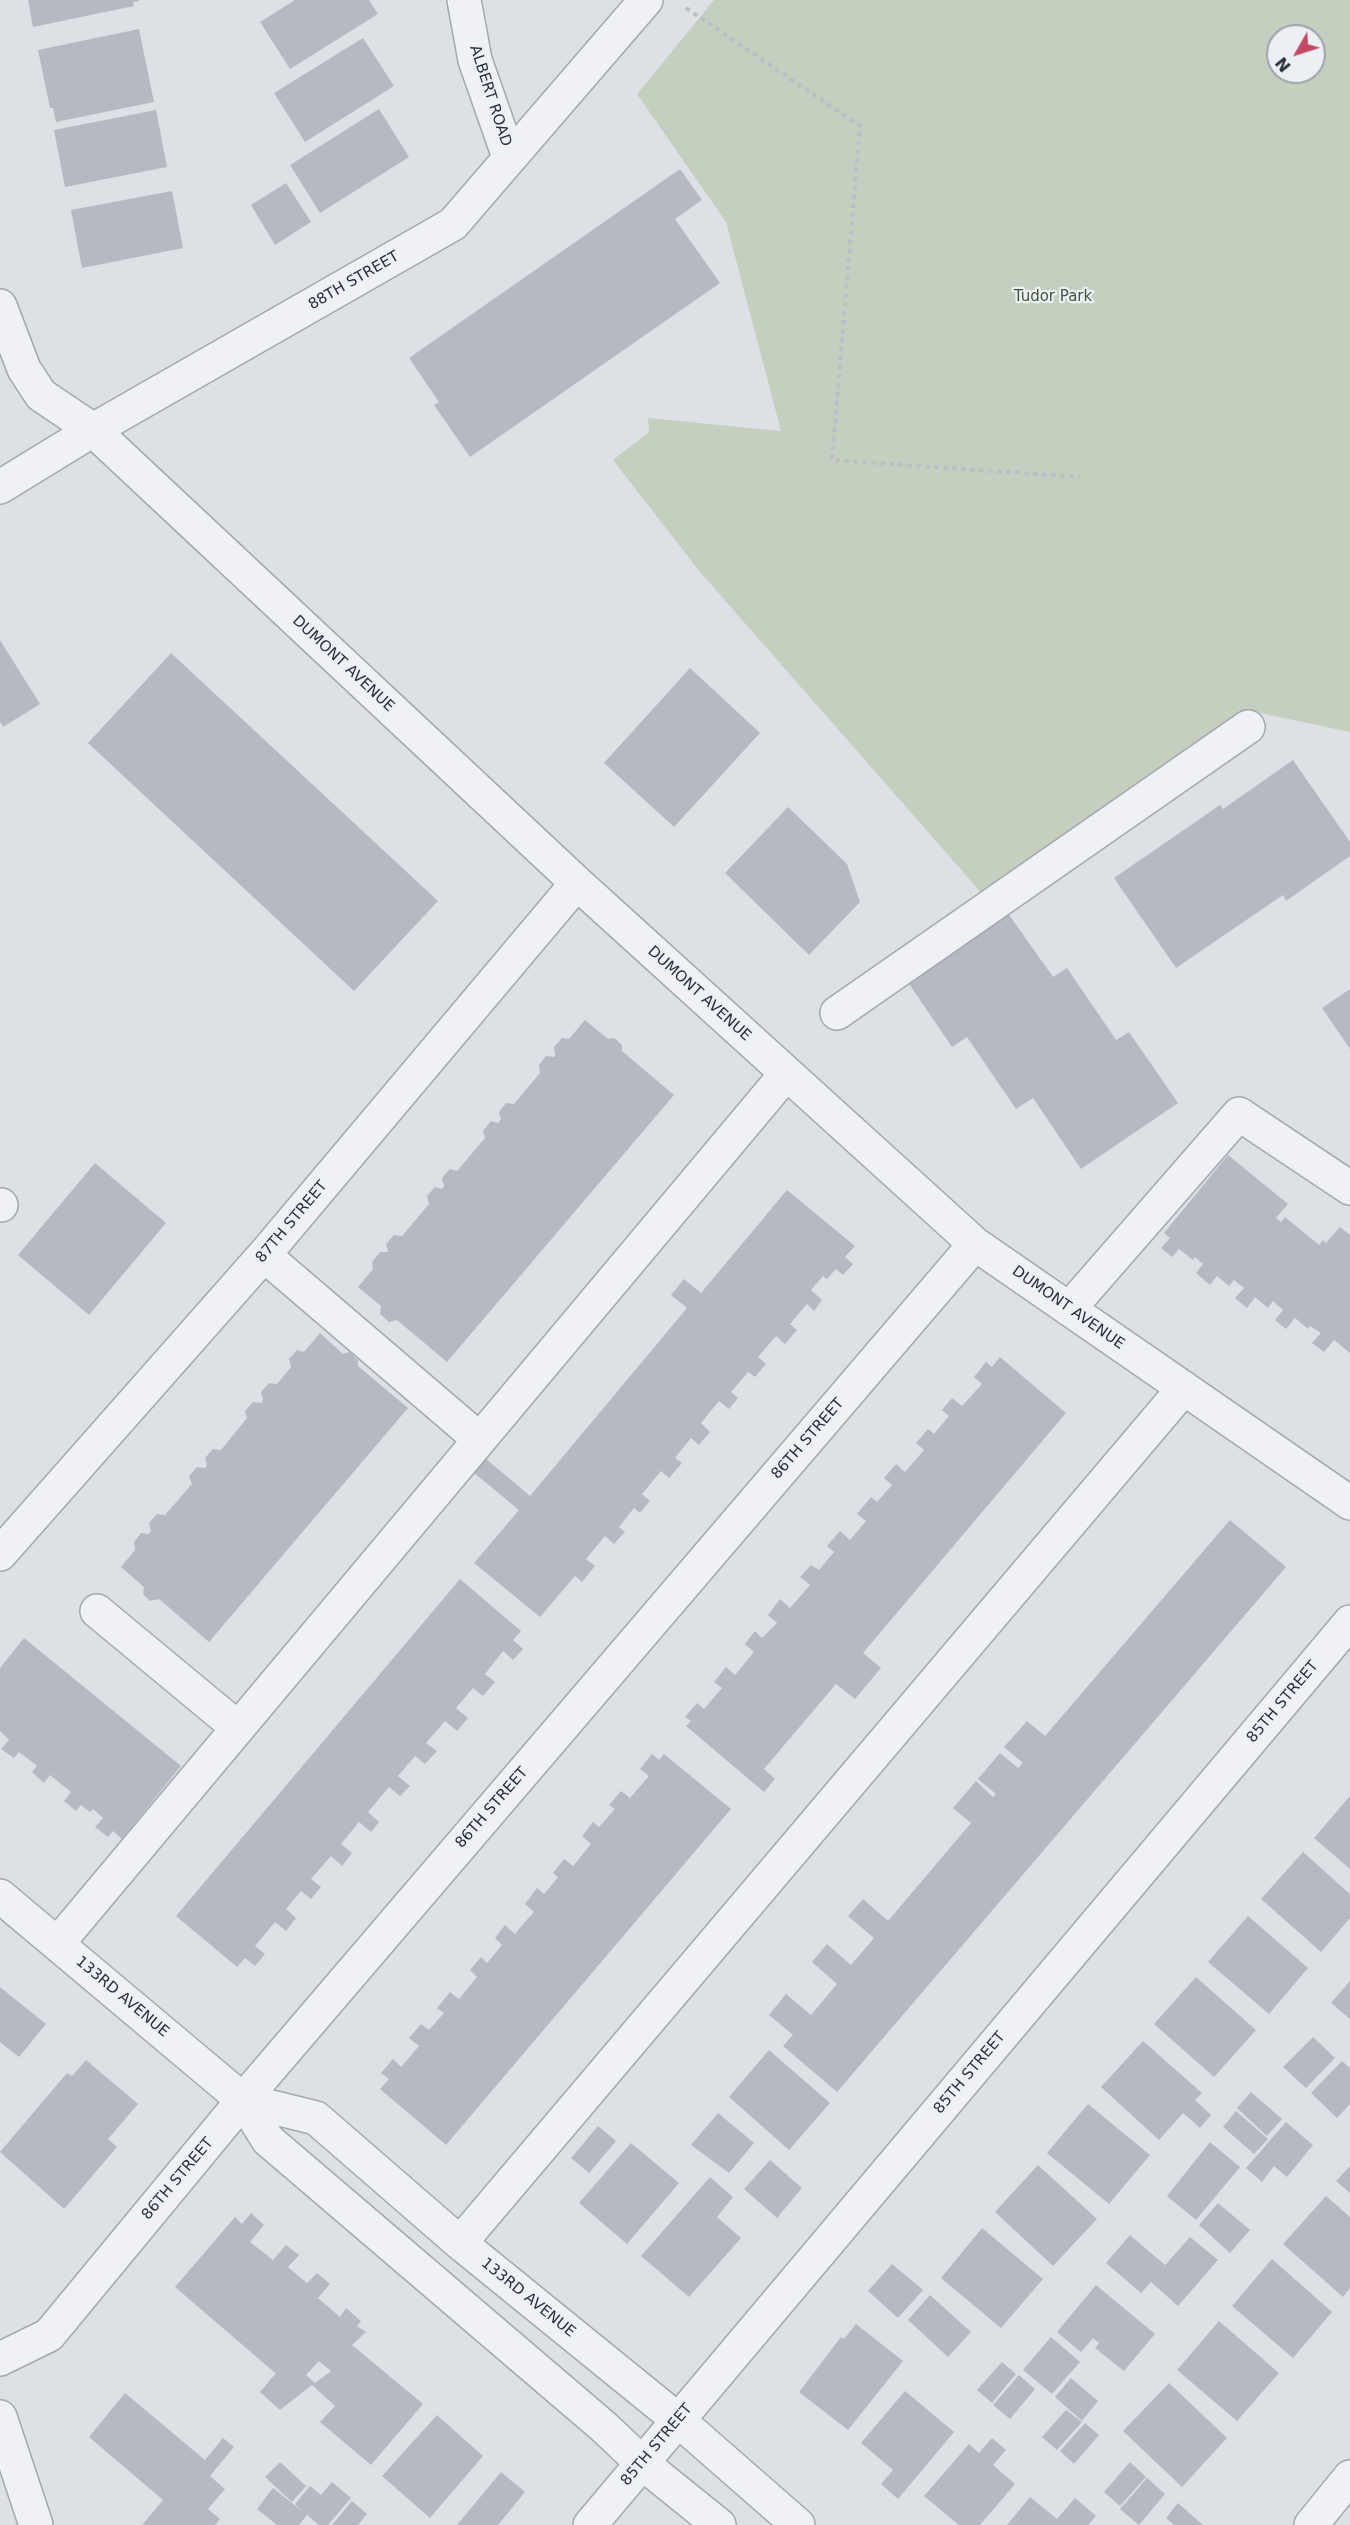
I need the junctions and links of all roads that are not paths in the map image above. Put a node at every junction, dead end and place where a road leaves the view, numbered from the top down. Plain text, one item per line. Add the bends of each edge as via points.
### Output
1 (464, 0) edge
2 (646, 0) edge
3 (509, 157) junction
4 (0, 306) edge
5 (93, 430) junction
6 (0, 487) edge
7 (1248, 727) dead end
8 (577, 883) junction
9 (837, 1012) dead end
10 (786, 1074) junction
11 (1350, 1188) edge
12 (975, 1244) junction
13 (264, 1255) junction
14 (1069, 1309) junction
15 (1184, 1388) junction
16 (479, 1440) junction
17 (1350, 1503) edge
18 (0, 1554) edge
19 (97, 1611) dead end
20 (1350, 1622) edge
21 (238, 1728) junction
22 (0, 1896) edge
23 (58, 1943) junction
24 (243, 2100) junction
25 (460, 2243) junction
26 (0, 2359) edge
27 (0, 2417) edge
28 (678, 2420) junction
29 (642, 2463) junction
30 (1350, 2477) edge
31 (36, 2525) edge
32 (590, 2525) edge
33 (719, 2525) edge
34 (798, 2525) edge
35 (1311, 2525) edge

1 - 3 street, ALBERT ROAD via 475,60
2 - 3 street, 88TH STREET
3 - 5 street, 88TH STREET via 453,224
4 - 5 street, DUMONT AVENUE via 24,369 41,394
5 - 6 street, 88TH STREET
5 - 8 street, DUMONT AVENUE
7 - 9 street
8 - 10 street, DUMONT AVENUE
8 - 13 street, 87TH STREET
10 - 12 street, DUMONT AVENUE
10 - 16 street
11 - 14 street via 1239,1114
12 - 14 street, DUMONT AVENUE
12 - 24 street, 86TH STREET
13 - 16 street
13 - 18 street, 87TH STREET
14 - 15 street, DUMONT AVENUE
15 - 17 street, DUMONT AVENUE
15 - 25 street
16 - 21 street
19 - 21 street
20 - 28 street, 85TH STREET
21 - 23 street
22 - 23 street, 133RD AVENUE
23 - 24 street, 133RD AVENUE
24 - 25 street, 133RD AVENUE via 316,2118
24 - 26 street, 86TH STREET via 49,2335
24 - 29 street, 133RD AVENUE via 268,2140
25 - 28 street, 133RD AVENUE
27 - 31 street
28 - 29 street, 85TH STREET
28 - 34 street, 133RD AVENUE
29 - 32 street, 85TH STREET
29 - 33 street, 133RD AVENUE
30 - 35 street

